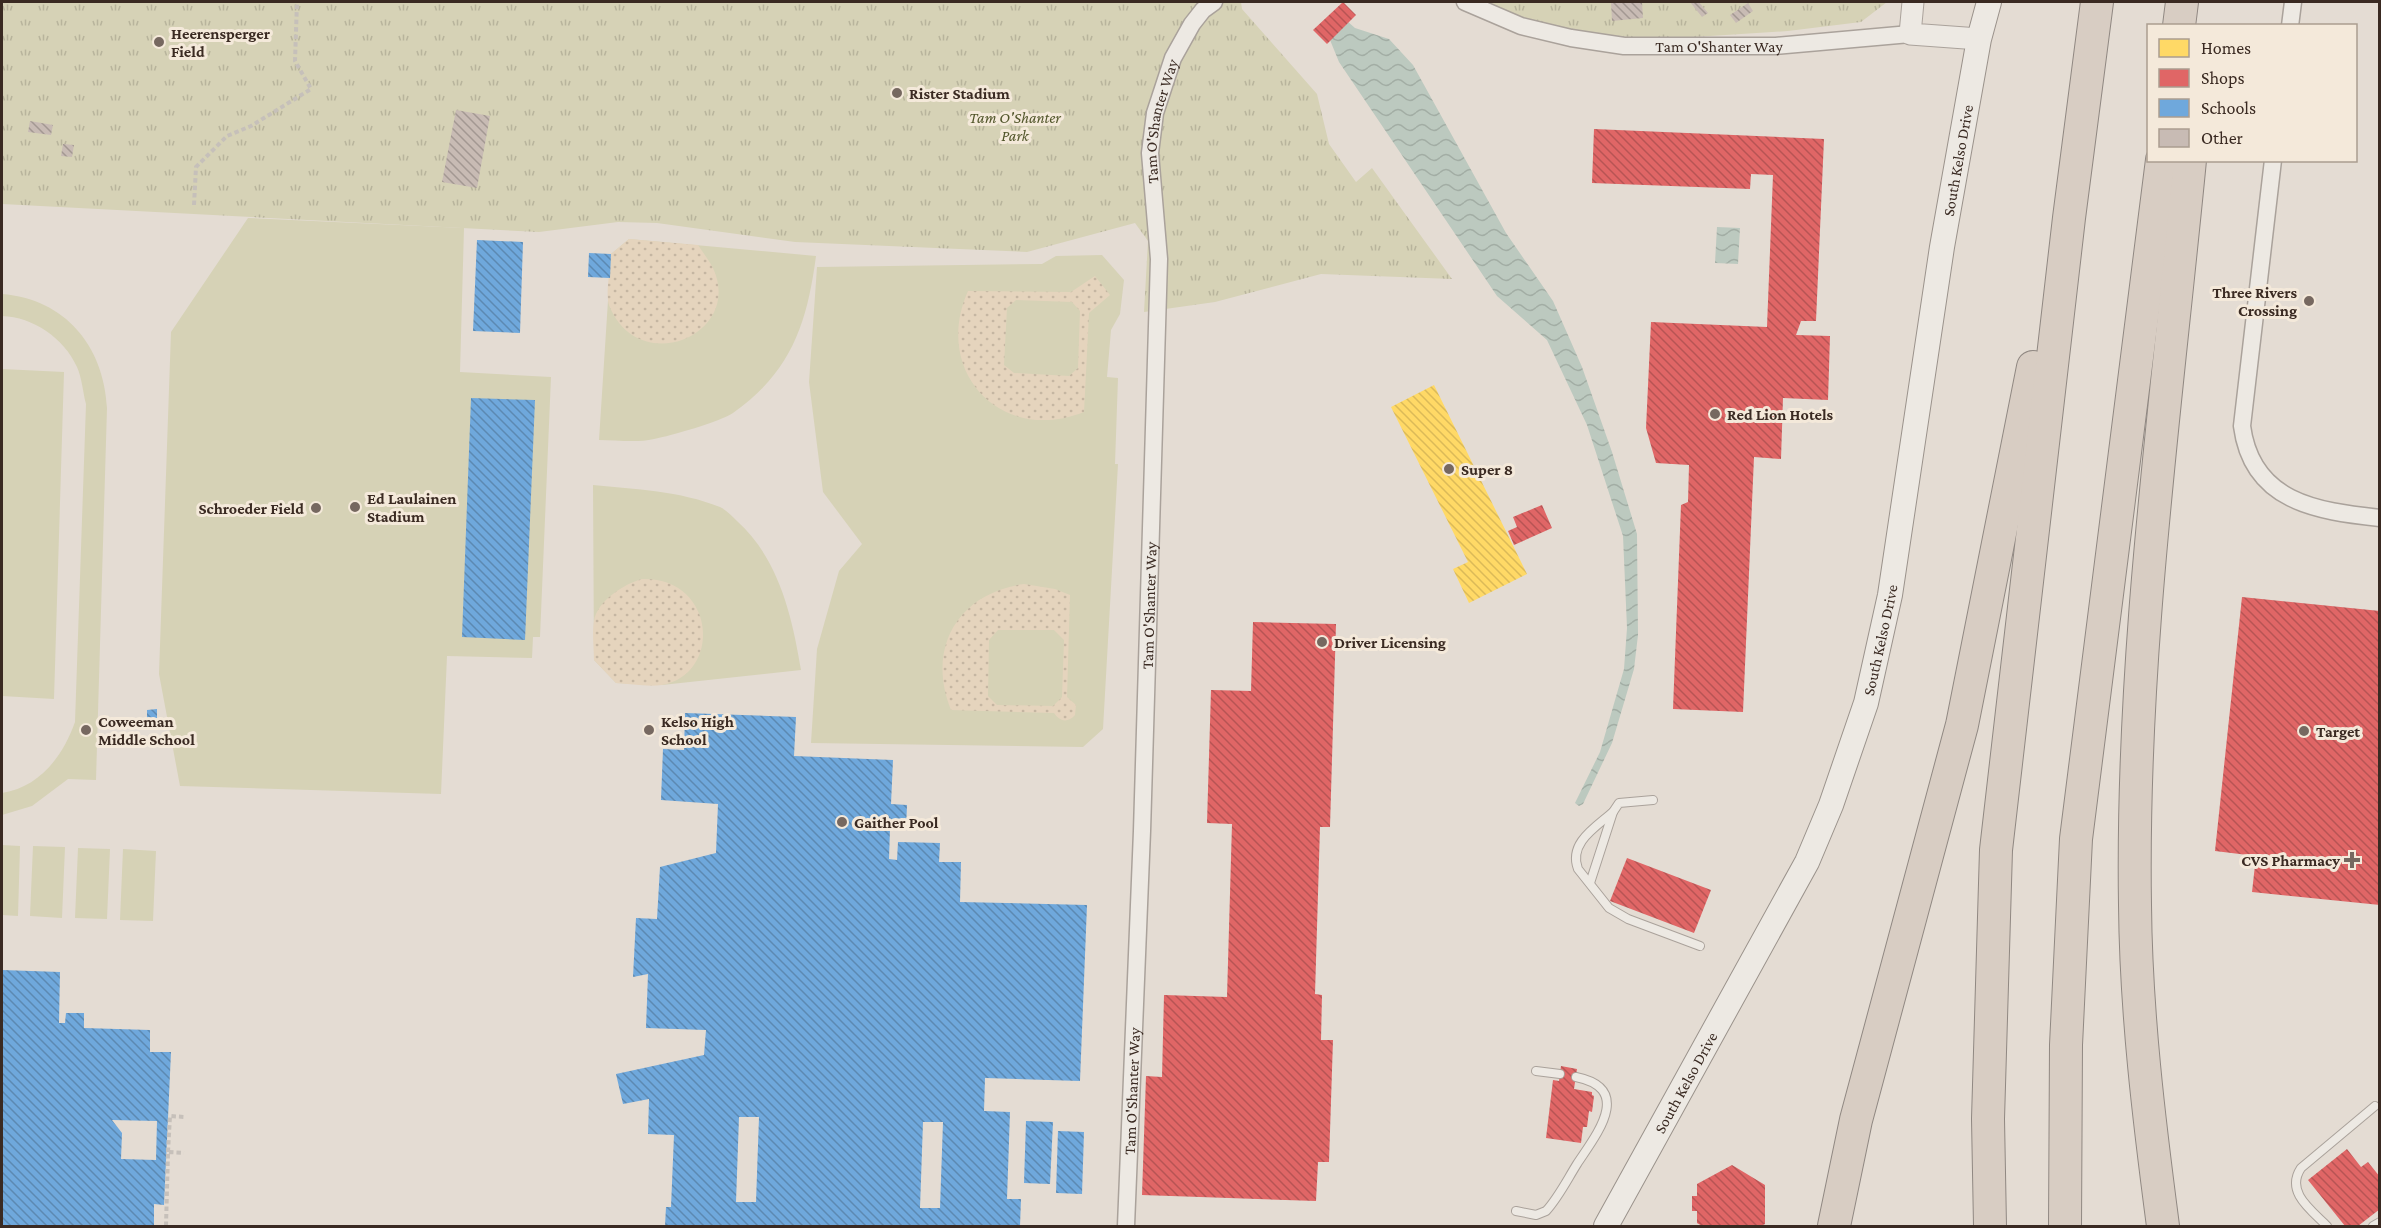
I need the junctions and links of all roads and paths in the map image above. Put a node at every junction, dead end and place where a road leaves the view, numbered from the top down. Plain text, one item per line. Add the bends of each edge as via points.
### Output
1 (297, 2) edge
2 (1214, 2) edge
3 (1465, 2) edge
4 (1914, 2) edge
5 (1989, 2) edge
6 (2097, 2) edge
7 (2181, 2) edge
8 (2293, 2) edge
9 (2179, 24) edge
10 (2290, 24) edge
11 (1910, 34) junction
12 (1979, 39) junction
13 (2162, 162) edge
14 (2190, 162) edge
15 (2273, 162) edge
16 (194, 205) dead end
17 (2069, 218) junction
18 (2379, 518) edge
19 (1653, 800) dead end
20 (1613, 812) junction
21 (1590, 883) junction
22 (1700, 946) dead end
23 (1536, 1071) dead end
24 (1560, 1074) dead end
25 (1576, 1077) dead end
26 (2375, 1106) dead end
27 (185, 1117) dead end
28 (168, 1152) junction
29 (184, 1153) dead end
30 (1516, 1211) dead end
31 (2379, 1222) edge
32 (166, 1227) edge
33 (1126, 1227) edge
34 (1606, 1227) edge
35 (1834, 1227) edge
36 (1990, 1227) edge
37 (2065, 1227) edge
38 (2163, 1227) edge
39 (2327, 1227) edge
40 (2373, 1227) edge

1 - 16 path via 295,61 311,89 227,136 196,167
2 - 33 street, Tam O'Shanter Way via 1192,24 1173,58 1155,113 1150,153 1159,259
3 - 11 street, Tam O'Shanter Way via 1521,26 1624,46 1776,46
4 - 11 street
5 - 12 main road, South Kelso Drive
6 - 17 highway
7 - 9 highway
8 - 10 street
11 - 12 street, Tam O'Shanter Way
12 - 34 main road, South Kelso Drive via 1942,247 1890,595 1866,703 1807,862
13 - 37 highway via 2076,839 2066,1045
14 - 38 highway via 2146,612 2135,804 2137,963
15 - 18 street via 2242,426 2245,447 2255,468 2292,500 2312,508
17 - 35 highway via 2050,276 1993,582 1956,753 1856,1120
17 - 36 highway via 1996,850 1988,1119
19 - 20 lane via 1619,803
20 - 21 lane
20 - 21 lane via 1577,847 1575,862
21 - 22 lane via 1609,908
23 - 24 lane
25 - 30 lane via 1594,1082 1601,1090 1606,1099 1606,1120 1546,1211 1536,1215
26 - 39 lane via 2296,1174 2298,1196
27 - 28 path via 170,1116
28 - 29 path
28 - 32 path
31 - 40 lane

